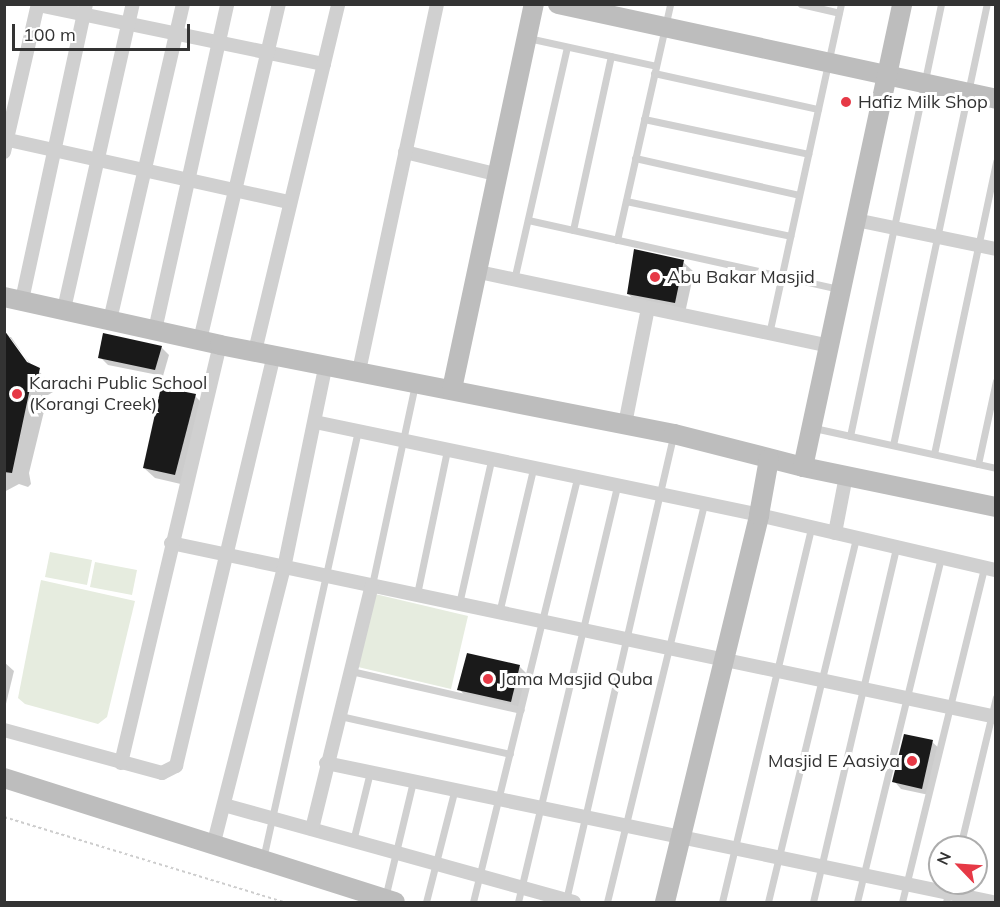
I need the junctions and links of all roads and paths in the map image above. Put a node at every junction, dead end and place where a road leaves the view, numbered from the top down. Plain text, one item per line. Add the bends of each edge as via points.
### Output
1 (133, 4) edge
2 (183, 4) edge
3 (227, 4) edge
4 (279, 4) edge
5 (338, 4) edge
6 (437, 4) edge
7 (534, 4) edge
8 (558, 4) edge
9 (670, 4) edge
10 (801, 4) edge
11 (902, 4) edge
12 (941, 4) edge
13 (987, 4) edge
14 (38, 5) edge
15 (840, 9) edge
16 (85, 10) edge
17 (128, 25) junction
18 (665, 28) junction
19 (176, 35) junction
20 (528, 38) junction
21 (218, 44) junction
22 (567, 47) junction
23 (267, 55) junction
24 (611, 57) junction
25 (324, 64) junction
26 (828, 64) junction
27 (655, 70) junction
28 (886, 76) junction
29 (924, 84) junction
30 (968, 93) junction
31 (996, 99) edge
32 (818, 109) junction
33 (644, 119) junction
34 (5, 143) edge
35 (54, 149) junction
36 (405, 152) junction
37 (808, 154) junction
38 (97, 158) junction
39 (635, 158) junction
40 (996, 162) edge
41 (145, 168) junction
42 (499, 175) junction
43 (188, 177) junction
44 (237, 188) junction
45 (799, 195) junction
46 (626, 201) junction
47 (289, 202) junction
48 (528, 220) junction
49 (856, 220) junction
50 (894, 228) junction
51 (573, 230) junction
52 (790, 236) junction
53 (938, 237) junction
54 (617, 240) junction
55 (978, 246) junction
56 (996, 249) edge
57 (479, 272) junction
58 (782, 276) junction
59 (514, 280) junction
60 (841, 289) junction
61 (13, 298) edge
62 (648, 308) junction
63 (64, 309) junction
64 (110, 320) junction
65 (155, 330) junction
66 (769, 334) junction
67 (200, 340) junction
68 (220, 345) junction
69 (828, 346) junction
70 (265, 352) junction
71 (326, 364) junction
72 (359, 371) junction
73 (996, 381) edge
74 (416, 382) junction
75 (452, 389) junction
76 (315, 422) junction
77 (625, 424) junction
78 (811, 427) junction
79 (358, 431) junction
80 (674, 434) junction
81 (850, 436) junction
82 (403, 441) junction
83 (893, 445) junction
84 (447, 451) junction
85 (934, 454) junction
86 (769, 459) junction
87 (491, 461) junction
88 (978, 464) junction
89 (803, 467) junction
90 (996, 468) edge
91 (533, 469) junction
92 (846, 476) junction
93 (577, 478) junction
94 (616, 488) junction
95 (660, 497) junction
96 (704, 504) junction
97 (996, 507) edge
98 (759, 515) junction
99 (811, 527) junction
100 (835, 532) junction
101 (856, 537) junction
102 (171, 543) junction
103 (896, 547) junction
104 (228, 556) junction
105 (941, 557) junction
106 (284, 568) junction
107 (990, 568) edge
108 (326, 576) junction
109 (372, 585) junction
110 (417, 594) junction
111 (459, 604) junction
112 (499, 613) junction
113 (542, 622) junction
114 (583, 630) junction
115 (626, 639) junction
116 (667, 648) junction
117 (724, 660) junction
118 (351, 671) junction
119 (777, 672) junction
120 (822, 681) junction
121 (864, 688) junction
122 (996, 697) edge
123 (907, 698) junction
124 (949, 707) junction
125 (521, 710) junction
126 (340, 716) junction
127 (993, 717) edge
128 (4, 730) edge
129 (510, 754) junction
130 (121, 763) junction
131 (327, 763) junction
132 (370, 772) junction
133 (4, 778) edge
134 (413, 781) junction
135 (455, 788) junction
136 (500, 798) junction
137 (224, 805) junction
138 (541, 806) junction
139 (586, 815) junction
140 (4, 817) edge
141 (272, 818) junction
142 (626, 823) junction
143 (312, 829) junction
144 (682, 835) junction
145 (963, 835) edge
146 (353, 841) junction
147 (213, 846) junction
148 (736, 847) junction
149 (396, 853) junction
150 (780, 856) junction
151 (263, 861) junction
152 (436, 863) junction
153 (822, 866) junction
154 (864, 875) junction
155 (481, 877) junction
156 (906, 884) junction
157 (522, 888) junction
158 (928, 889) edge
159 (996, 891) edge
160 (958, 895) edge
161 (390, 901) edge
162 (570, 901) edge
163 (283, 903) edge
164 (426, 903) edge
165 (473, 903) edge
166 (518, 903) edge
167 (607, 903) edge
168 (665, 903) edge
169 (722, 903) edge
170 (768, 903) edge
171 (813, 903) edge
172 (857, 903) edge
173 (902, 903) edge
174 (992, 903) edge

1 - 17 street
2 - 19 street
3 - 21 street
4 - 23 street
5 - 25 street
6 - 36 street
7 - 20 street
8 - 18 street
9 - 18 lane
10 - 15 lane
11 - 28 street
12 - 29 lane
13 - 30 lane
14 - 16 street
14 - 34 street
15 - 26 lane
16 - 17 street
16 - 35 street
17 - 19 street
17 - 38 street
18 - 26 street
18 - 27 lane
19 - 21 street
19 - 41 street
20 - 22 lane
20 - 42 street
21 - 23 street
21 - 43 street
22 - 24 lane
22 - 48 lane
23 - 25 street
23 - 44 street
24 - 27 lane
24 - 51 lane
25 - 47 street
26 - 28 street
26 - 32 lane
27 - 32 lane
27 - 33 lane
28 - 29 street
28 - 49 street
29 - 30 street
29 - 50 lane
30 - 31 street
30 - 53 lane
32 - 37 lane
33 - 37 lane
33 - 39 lane
34 - 35 street
35 - 38 street
35 - 61 street
36 - 42 street
36 - 72 street
37 - 45 lane
38 - 41 street
38 - 63 street
39 - 45 lane
39 - 46 lane
40 - 55 lane
41 - 43 street
41 - 64 street
42 - 57 street
43 - 44 street
43 - 65 street
44 - 47 street
44 - 67 street
45 - 52 lane
46 - 52 lane
46 - 54 lane
47 - 70 street
48 - 51 lane
48 - 59 lane
49 - 50 street
49 - 60 street
50 - 53 street
50 - 81 lane
51 - 54 lane
52 - 58 lane
53 - 55 street
53 - 83 lane
54 - 58 lane
55 - 56 street
55 - 85 lane
57 - 59 street
57 - 75 street
58 - 60 lane
58 - 66 lane
59 - 62 street
60 - 69 street
61 - 63 street
62 - 66 street
62 - 77 street
63 - 64 street
64 - 65 street
65 - 67 street
66 - 69 street
67 - 68 street
68 - 70 street
68 - 102 street
69 - 78 street
70 - 71 street
70 - 104 street
71 - 72 street
71 - 76 street
72 - 74 street
73 - 88 lane
74 - 75 street
74 - 82 lane
75 - 77 street
76 - 79 street
76 - 106 street
77 - 80 street
78 - 81 lane
78 - 89 street
79 - 82 street
79 - 108 lane
80 - 86 street
80 - 95 lane
81 - 83 lane
82 - 84 street
82 - 109 lane
83 - 85 lane
84 - 87 street
84 - 110 lane
85 - 88 lane
86 - 89 street
86 - 98 street
87 - 91 street
87 - 111 lane
88 - 90 lane
89 - 92 street
91 - 93 street
91 - 112 lane
92 - 97 street
92 - 100 street
93 - 94 street
93 - 113 lane
94 - 95 street
94 - 114 lane
95 - 96 street
95 - 115 lane
96 - 98 street
96 - 116 lane
98 - 99 street
98 - 117 street
99 - 100 street
99 - 119 lane
100 - 101 street
101 - 103 street
101 - 120 lane
102 - 104 street
102 - 130 street
103 - 105 street
103 - 121 lane
104 - 106 street
104 - 130 street via 176,766 162,773
105 - 107 street
105 - 123 lane
106 - 108 street
106 - 137 street
107 - 124 lane
108 - 109 street
108 - 141 lane
109 - 110 street
109 - 118 street
110 - 111 street
111 - 112 street
112 - 113 street
113 - 114 street
113 - 125 lane
114 - 115 street
114 - 138 lane
115 - 116 street
115 - 139 lane
116 - 117 street
116 - 142 lane
117 - 119 street
117 - 144 street
118 - 125 lane
118 - 126 street
119 - 120 street
119 - 148 lane
120 - 121 street
120 - 150 lane
121 - 123 street
121 - 153 lane
122 - 127 lane
123 - 124 street
123 - 154 lane
124 - 127 street
124 - 156 lane
125 - 129 lane
126 - 129 lane
126 - 131 street
127 - 145 lane
128 - 130 street
129 - 136 lane
131 - 132 street
131 - 143 street
132 - 134 street
132 - 146 lane
133 - 147 street
134 - 135 street
134 - 149 lane
135 - 136 street
135 - 152 lane
136 - 138 street
136 - 155 lane
137 - 141 street
137 - 147 street
138 - 139 street
138 - 157 lane
139 - 142 street
139 - 162 lane
140 - 163 path
141 - 143 street
141 - 151 lane
142 - 144 street
142 - 167 lane
143 - 146 street
144 - 148 street
144 - 168 street
146 - 149 street
147 - 151 street
148 - 150 street
148 - 169 lane
149 - 152 street
149 - 161 lane
150 - 153 street
150 - 170 lane
151 - 161 street
152 - 155 street
152 - 164 lane
153 - 154 street
153 - 171 lane
154 - 156 street
154 - 172 lane
155 - 157 street
155 - 165 lane
156 - 158 street
156 - 173 lane
157 - 162 street
157 - 166 lane
159 - 174 lane
160 - 174 street

